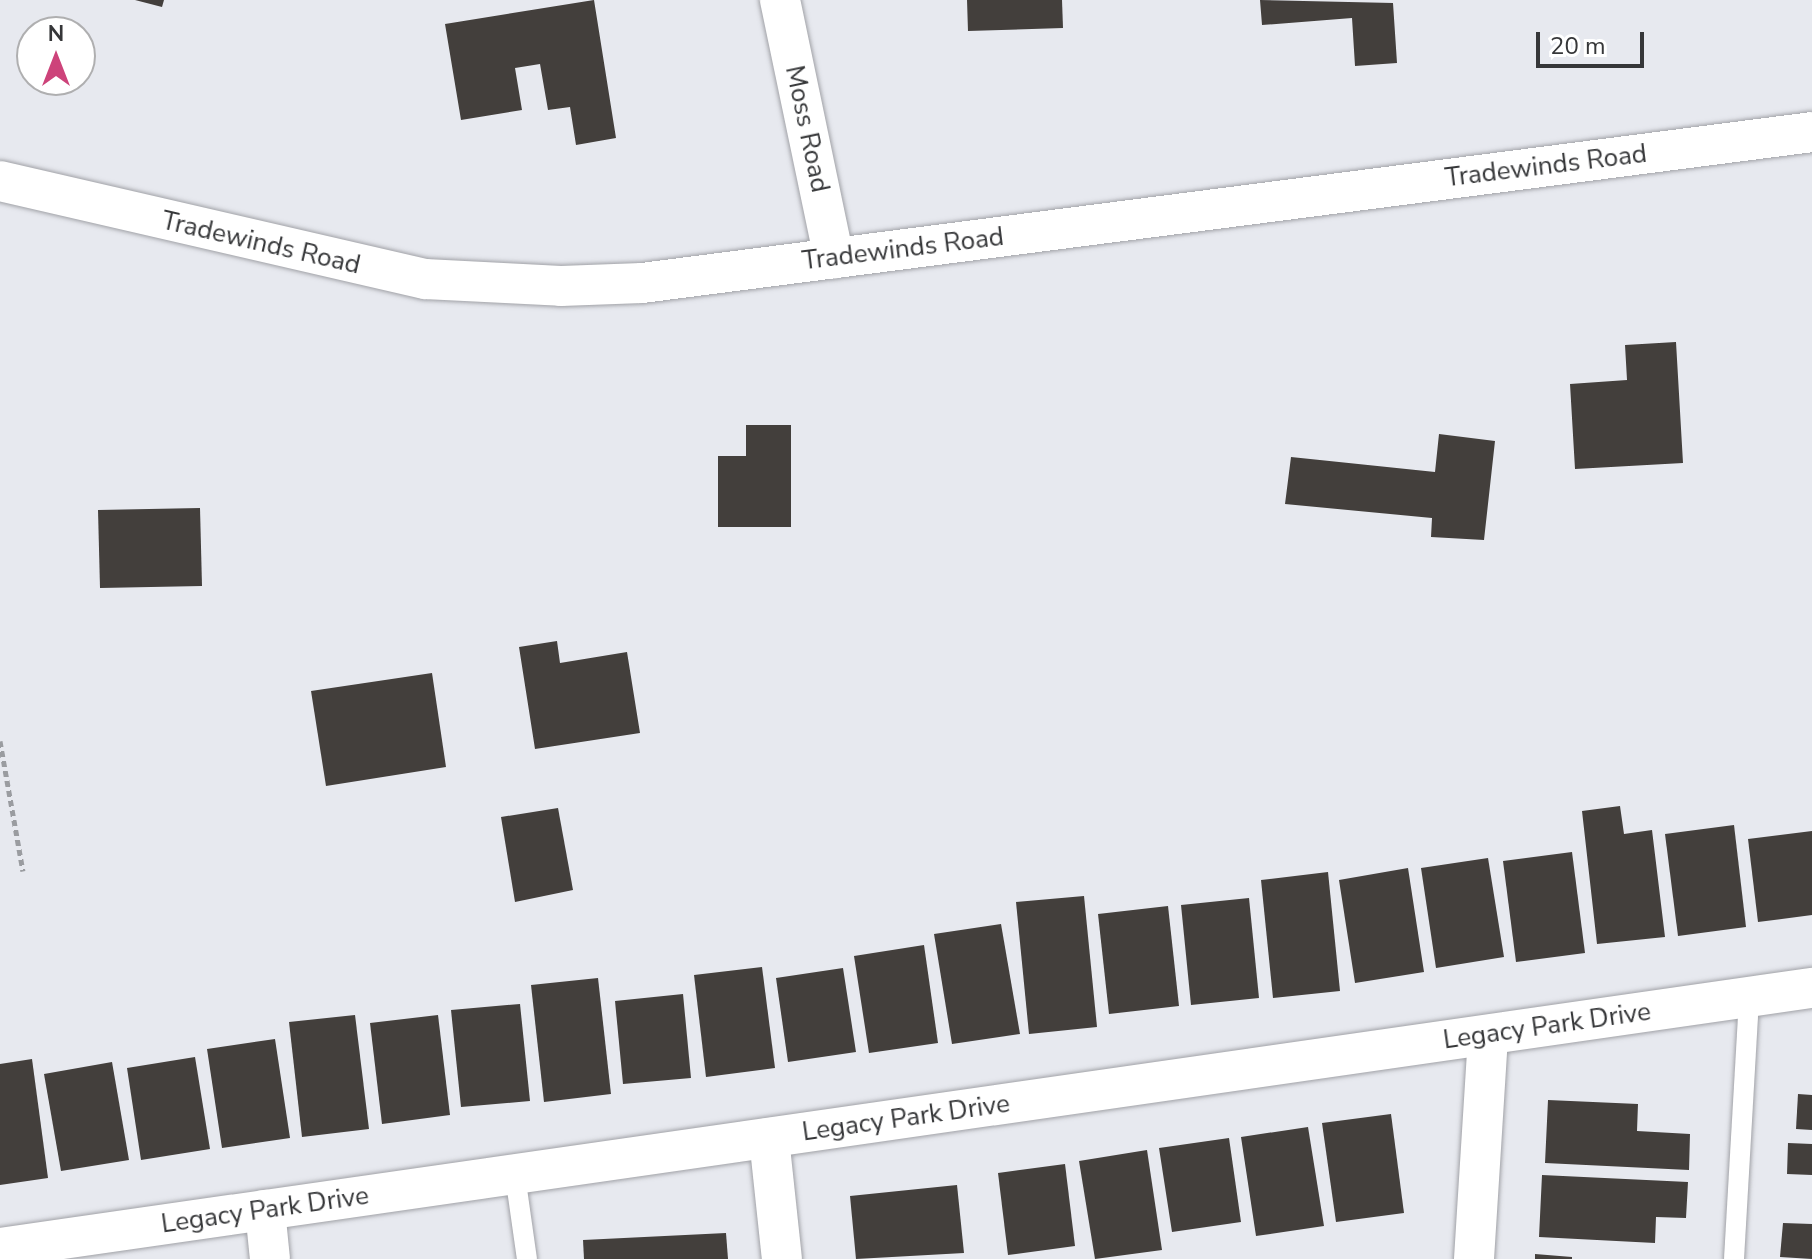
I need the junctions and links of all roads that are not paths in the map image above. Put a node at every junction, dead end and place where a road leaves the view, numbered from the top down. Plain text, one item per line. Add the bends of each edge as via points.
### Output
1 (780, 0) edge
2 (1812, 132) edge
3 (0, 181) edge
4 (834, 258) junction
5 (1812, 988) edge
6 (1749, 997) junction
7 (1488, 1035) junction
8 (769, 1138) junction
9 (515, 1175) junction
10 (265, 1210) junction
11 (5, 1252) edge
12 (270, 1259) edge
13 (527, 1259) edge
14 (782, 1259) edge
15 (1474, 1259) edge
16 (1734, 1259) edge

1 - 4 street, Moss Road
2 - 4 street, Tradewinds Road
3 - 4 street, Tradewinds Road via 334,261 469,284 642,283
5 - 6 street, Legacy Park Drive
6 - 7 street, Legacy Park Drive
6 - 16 lane
7 - 8 street, Legacy Park Drive
7 - 15 street
8 - 9 street, Legacy Park Drive
8 - 14 street
9 - 10 street, Legacy Park Drive
9 - 13 lane
10 - 11 street, Legacy Park Drive
10 - 12 street

